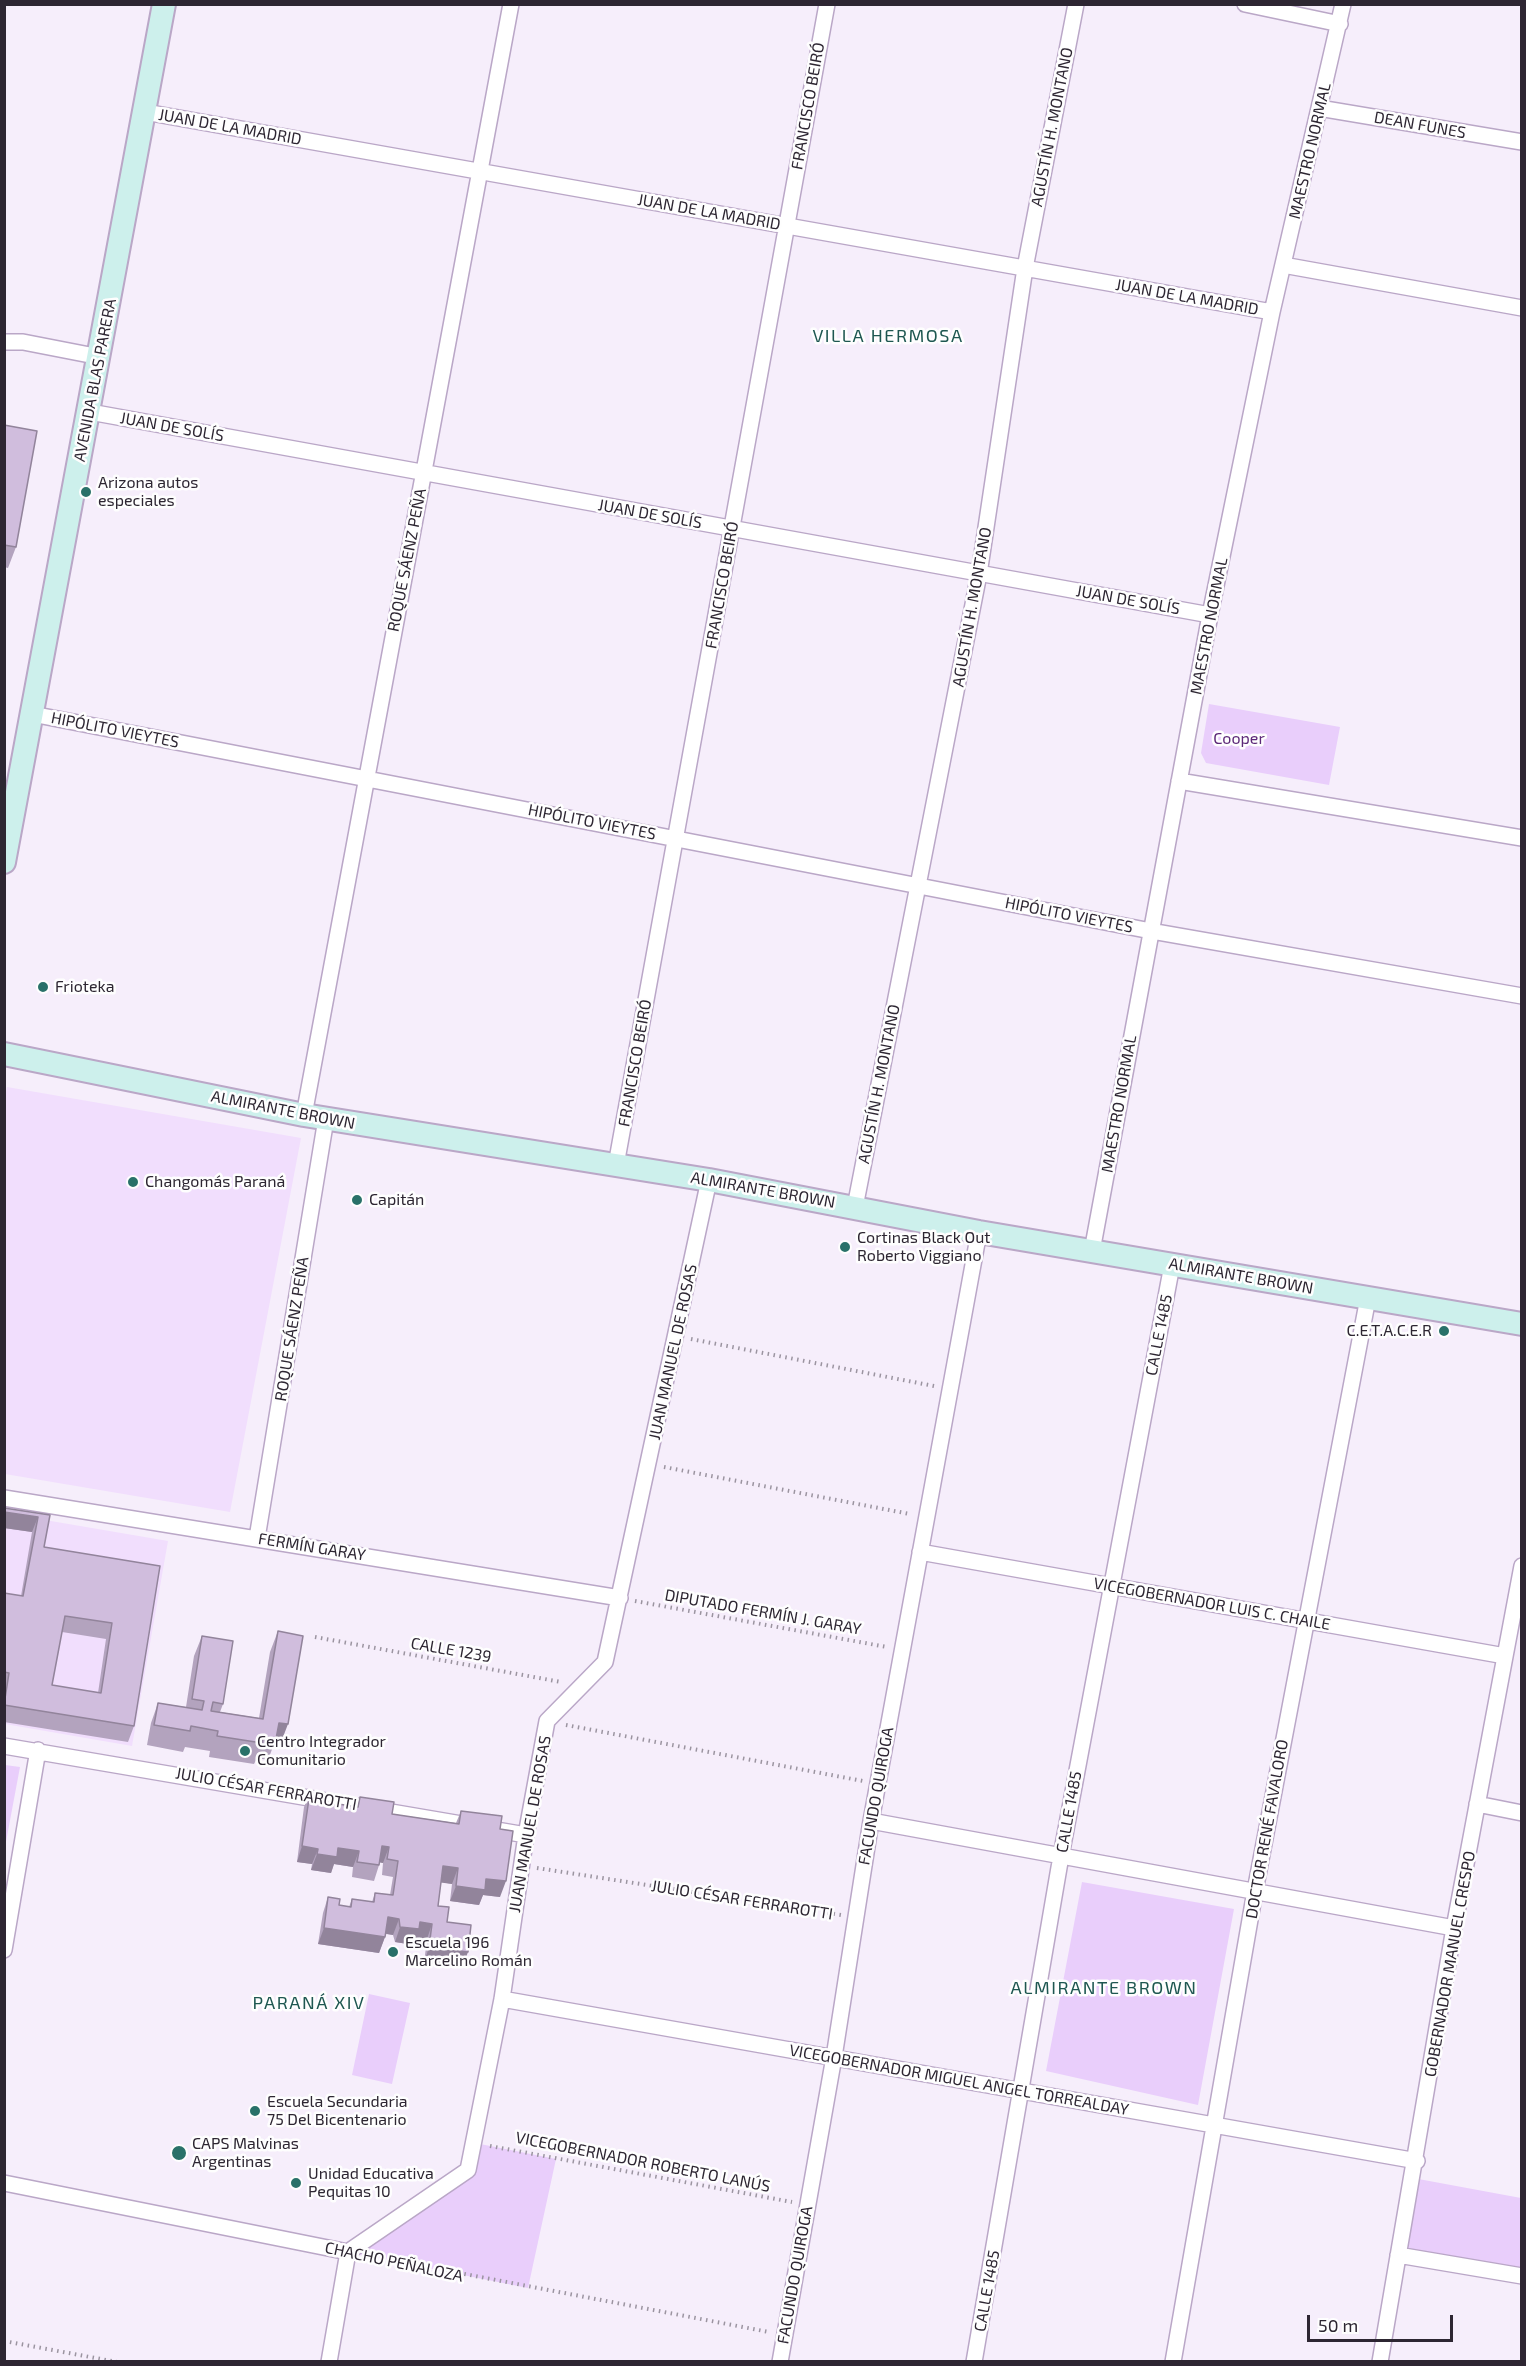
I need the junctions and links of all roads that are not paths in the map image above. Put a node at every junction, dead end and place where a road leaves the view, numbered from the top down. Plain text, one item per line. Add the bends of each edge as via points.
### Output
1 (164, 4) edge
2 (512, 4) edge
3 (826, 4) edge
4 (1076, 4) edge
5 (1245, 4) edge
6 (1343, 4) edge
7 (1340, 24) junction
8 (1319, 108) junction
9 (145, 112) junction
10 (1521, 142) edge
11 (480, 172) junction
12 (787, 226) junction
13 (1283, 265) junction
14 (1025, 268) junction
15 (1521, 309) edge
16 (1272, 312) junction
17 (4, 342) edge
18 (100, 357) junction
19 (90, 412) junction
20 (424, 473) junction
21 (732, 529) junction
22 (980, 574) junction
23 (1210, 615) junction
24 (32, 714) junction
25 (365, 779) junction
26 (1179, 781) junction
27 (1521, 838) edge
28 (676, 839) junction
29 (4, 862) edge
30 (918, 885) junction
31 (1151, 931) junction
32 (1521, 996) edge
33 (4, 1053) edge
34 (316, 1117) junction
35 (616, 1165) junction
36 (709, 1180) junction
37 (855, 1207) junction
38 (980, 1232) junction
39 (1092, 1251) junction
40 (1172, 1265) junction
41 (1368, 1298) junction
42 (1521, 1324) edge
43 (4, 1498) edge
44 (257, 1538) junction
45 (920, 1552) junction
46 (1521, 1566) edge
47 (1111, 1586) junction
48 (620, 1598) junction
49 (1306, 1621) junction
50 (1504, 1656) junction
51 (4, 1746) edge
52 (38, 1750) junction
53 (1477, 1804) junction
54 (1521, 1813) edge
55 (871, 1821) junction
56 (526, 1835) junction
57 (1061, 1856) junction
58 (1255, 1891) junction
59 (1455, 1928) junction
60 (4, 1950) edge
61 (502, 1999) junction
62 (834, 2057) junction
63 (1023, 2091) junction
64 (1216, 2125) junction
65 (1417, 2161) junction
66 (4, 2183) edge
67 (348, 2252) junction
68 (1398, 2255) junction
69 (1521, 2276) edge
70 (329, 2361) edge
71 (780, 2361) edge
72 (975, 2361) edge
73 (1173, 2361) edge
74 (1380, 2361) edge

1 - 9 main road, AVENIDA BLAS PARERA
2 - 11 street, ROQUE SÁENZ PEÑA
3 - 12 street, FRANCISCO BEIRÓ
4 - 14 street, AGUSTÍN H. MONTANO
5 - 7 street
6 - 7 street, MAESTRO NORMAL
7 - 8 street, MAESTRO NORMAL
8 - 10 street, DEAN FUNES
8 - 13 street, MAESTRO NORMAL
9 - 11 street, JUAN DE LA MADRID
9 - 18 main road, AVENIDA BLAS PARERA
11 - 12 street, JUAN DE LA MADRID
11 - 20 street, ROQUE SÁENZ PEÑA
12 - 14 street, JUAN DE LA MADRID
12 - 21 street, FRANCISCO BEIRÓ
13 - 15 street
13 - 16 street, MAESTRO NORMAL
14 - 16 street, JUAN DE LA MADRID
14 - 22 street, AGUSTÍN H. MONTANO
16 - 23 street, MAESTRO NORMAL
17 - 18 street
18 - 19 main road, AVENIDA BLAS PARERA
19 - 20 street, JUAN DE SOLÍS
19 - 24 main road, AVENIDA BLAS PARERA
20 - 21 street, JUAN DE SOLÍS
20 - 25 street, ROQUE SÁENZ PEÑA
21 - 22 street, JUAN DE SOLÍS
21 - 28 street, FRANCISCO BEIRÓ
22 - 23 street, JUAN DE SOLÍS
22 - 30 street, AGUSTÍN H. MONTANO
23 - 26 street, MAESTRO NORMAL
24 - 25 street, HIPÓLITO VIEYTES
24 - 29 main road, AVENIDA BLAS PARERA
25 - 28 street, HIPÓLITO VIEYTES
25 - 34 street, ROQUE SÁENZ PEÑA
26 - 27 street
26 - 31 street, MAESTRO NORMAL
28 - 30 street, HIPÓLITO VIEYTES
28 - 35 street, FRANCISCO BEIRÓ
30 - 31 street, HIPÓLITO VIEYTES
30 - 37 street, AGUSTÍN H. MONTANO
31 - 32 street, HIPÓLITO VIEYTES
31 - 39 street, MAESTRO NORMAL
33 - 34 main road, ALMIRANTE BROWN
34 - 35 main road, ALMIRANTE BROWN
34 - 44 street, ROQUE SÁENZ PEÑA
35 - 36 main road, ALMIRANTE BROWN
36 - 37 main road, ALMIRANTE BROWN
36 - 48 street, JUAN MANUEL DE ROSAS
37 - 38 main road, ALMIRANTE BROWN
38 - 39 main road, ALMIRANTE BROWN
38 - 45 street, FACUNDO QUIROGA
39 - 40 main road, ALMIRANTE BROWN
40 - 41 main road, ALMIRANTE BROWN
40 - 47 street, CALLE 1485
41 - 42 main road, ALMIRANTE BROWN
41 - 49 street, DOCTOR RENÉ FAVALORO
43 - 44 street, FERMÍN GARAY
44 - 48 street, FERMÍN GARAY
45 - 47 street, VICEGOBERNADOR LUIS C. CHAILE
45 - 55 street, FACUNDO QUIROGA
46 - 50 street, GOBERNADOR MANUEL CRESPO
47 - 49 street, VICEGOBERNADOR LUIS C. CHAILE
47 - 57 street, CALLE 1485
48 - 56 street, JUAN MANUEL DE ROSAS via 605,1662 547,1721
49 - 50 street, VICEGOBERNADOR LUIS C. CHAILE
49 - 58 street, DOCTOR RENÉ FAVALORO
50 - 53 street, GOBERNADOR MANUEL CRESPO
51 - 52 street, JULIO CÉSAR FERRAROTTI
52 - 56 street, JULIO CÉSAR FERRAROTTI
52 - 60 street
53 - 54 street
53 - 59 street, GOBERNADOR MANUEL CRESPO
55 - 57 street
55 - 62 street, FACUNDO QUIROGA
56 - 61 street, JUAN MANUEL DE ROSAS
57 - 58 street
57 - 63 street, CALLE 1485
58 - 59 street
58 - 64 street, DOCTOR RENÉ FAVALORO
59 - 65 street, GOBERNADOR MANUEL CRESPO
61 - 62 street, VICEGOBERNADOR MIGUEL ANGEL TORREALDAY
61 - 67 street, JUAN MANUEL DE ROSAS via 468,2170
62 - 63 street, VICEGOBERNADOR MIGUEL ANGEL TORREALDAY
62 - 71 street, FACUNDO QUIROGA
63 - 64 street, VICEGOBERNADOR MIGUEL ANGEL TORREALDAY
63 - 72 street, CALLE 1485
64 - 65 street, VICEGOBERNADOR MIGUEL ANGEL TORREALDAY
64 - 73 street, DOCTOR RENÉ FAVALORO
65 - 68 street, GOBERNADOR MANUEL CRESPO
66 - 67 street, CHACHO PEÑALOZA
67 - 70 street
68 - 69 street
68 - 74 street, GOBERNADOR MANUEL CRESPO

